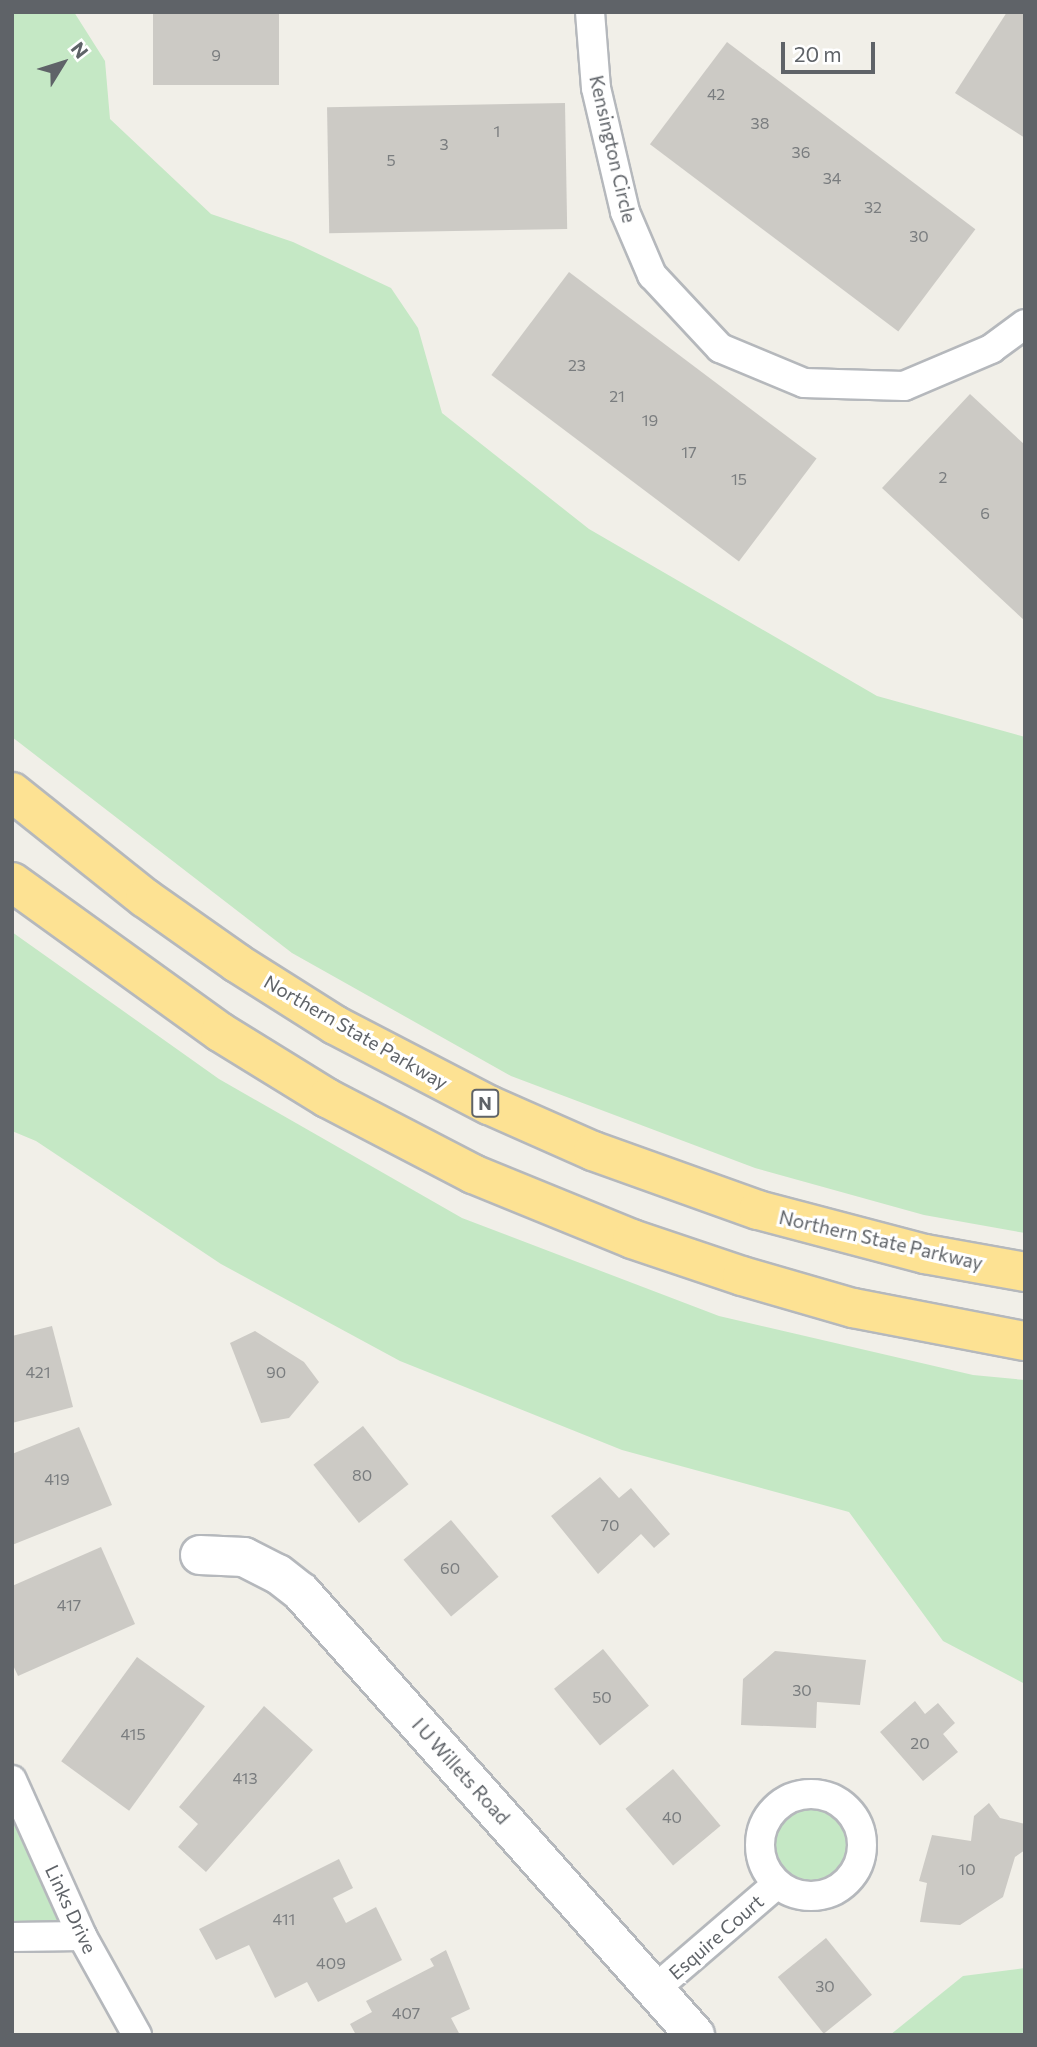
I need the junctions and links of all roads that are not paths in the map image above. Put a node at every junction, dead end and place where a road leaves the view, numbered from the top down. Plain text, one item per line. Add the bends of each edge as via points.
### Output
1 (590, 12) edge
2 (1025, 324) edge
3 (12, 792) edge
4 (12, 882) edge
5 (1025, 1272) edge
6 (1025, 1341) edge
7 (200, 1555) dead end
8 (12, 1780) edge
9 (777, 1884) dead end
10 (82, 1936) junction
11 (12, 1937) edge
12 (655, 1989) junction
13 (137, 2035) edge
14 (695, 2035) edge

1 - 2 street, Kensington Circle via 596,88 625,212 652,275 720,348 804,383 904,386 991,349
3 - 5 highway, Northern State Parkway / N via 145,898 237,963 335,1025 489,1105 604,1156 758,1210 925,1254
4 - 6 highway via 128,970 263,1060 473,1174 632,1239 742,1276 853,1308
7 - 12 street, I U Willets Road via 244,1557 301,1592
8 - 10 street, Links Drive
9 - 12 street, Esquire Court
10 - 11 street
10 - 13 street, Links Drive
12 - 14 street, I U Willets Road

